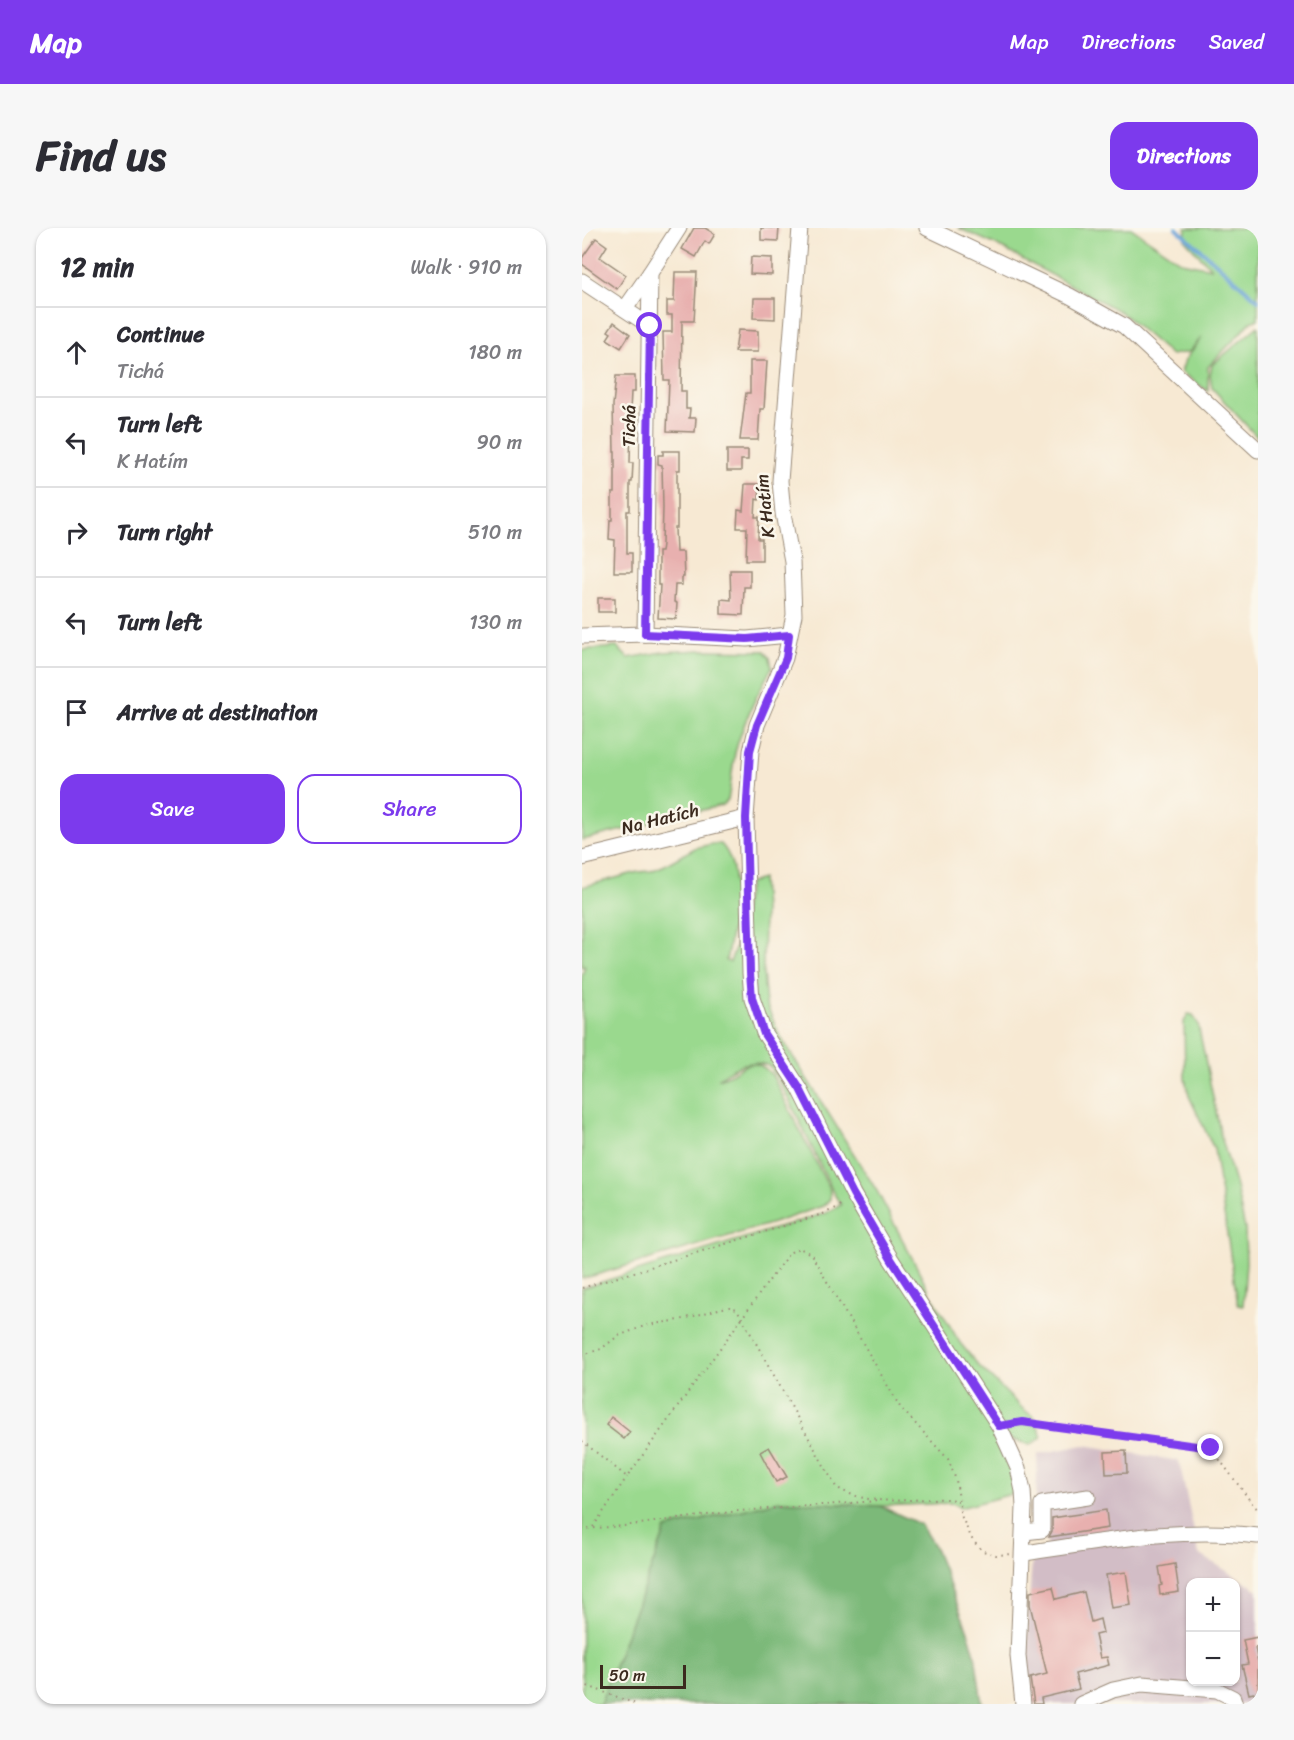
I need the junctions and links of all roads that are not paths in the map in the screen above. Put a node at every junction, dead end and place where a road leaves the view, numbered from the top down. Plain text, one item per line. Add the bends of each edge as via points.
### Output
1 (679, 228) edge
2 (800, 228) edge
3 (927, 228) edge
4 (650, 273) junction
5 (582, 281) edge
6 (625, 309) junction
7 (650, 326) junction
8 (1258, 450) edge
9 (645, 634) junction
10 (789, 635) junction
11 (582, 636) edge
12 (746, 818) junction
13 (582, 858) edge
14 (1088, 1497) dead end
15 (1024, 1532) junction
16 (1258, 1536) edge
17 (1024, 1553) junction
18 (1023, 1704) edge
19 (1081, 1704) edge
20 (1235, 1704) edge

1 - 4 street
2 - 10 street, K Hatím via 780,481 792,561 794,615
3 - 8 street via 1124,326
4 - 6 street
4 - 7 street, Tichá
5 - 6 street
6 - 7 street
7 - 9 street, Tichá
9 - 10 street via 747,639
9 - 11 street
10 - 12 street, K Hatím via 786,658 750,751
12 - 13 street, Na Hatích
12 - 15 street, K Hatím via 752,998 764,1034 800,1089 891,1259 1008,1442 1021,1479
14 - 15 street via 1042,1504 1042,1530
15 - 17 street, K Hatím
16 - 17 street via 1203,1531 1173,1533
17 - 18 street, K Hatím via 1018,1656
19 - 20 street via 1113,1690 1142,1684 1216,1690 1233,1698

